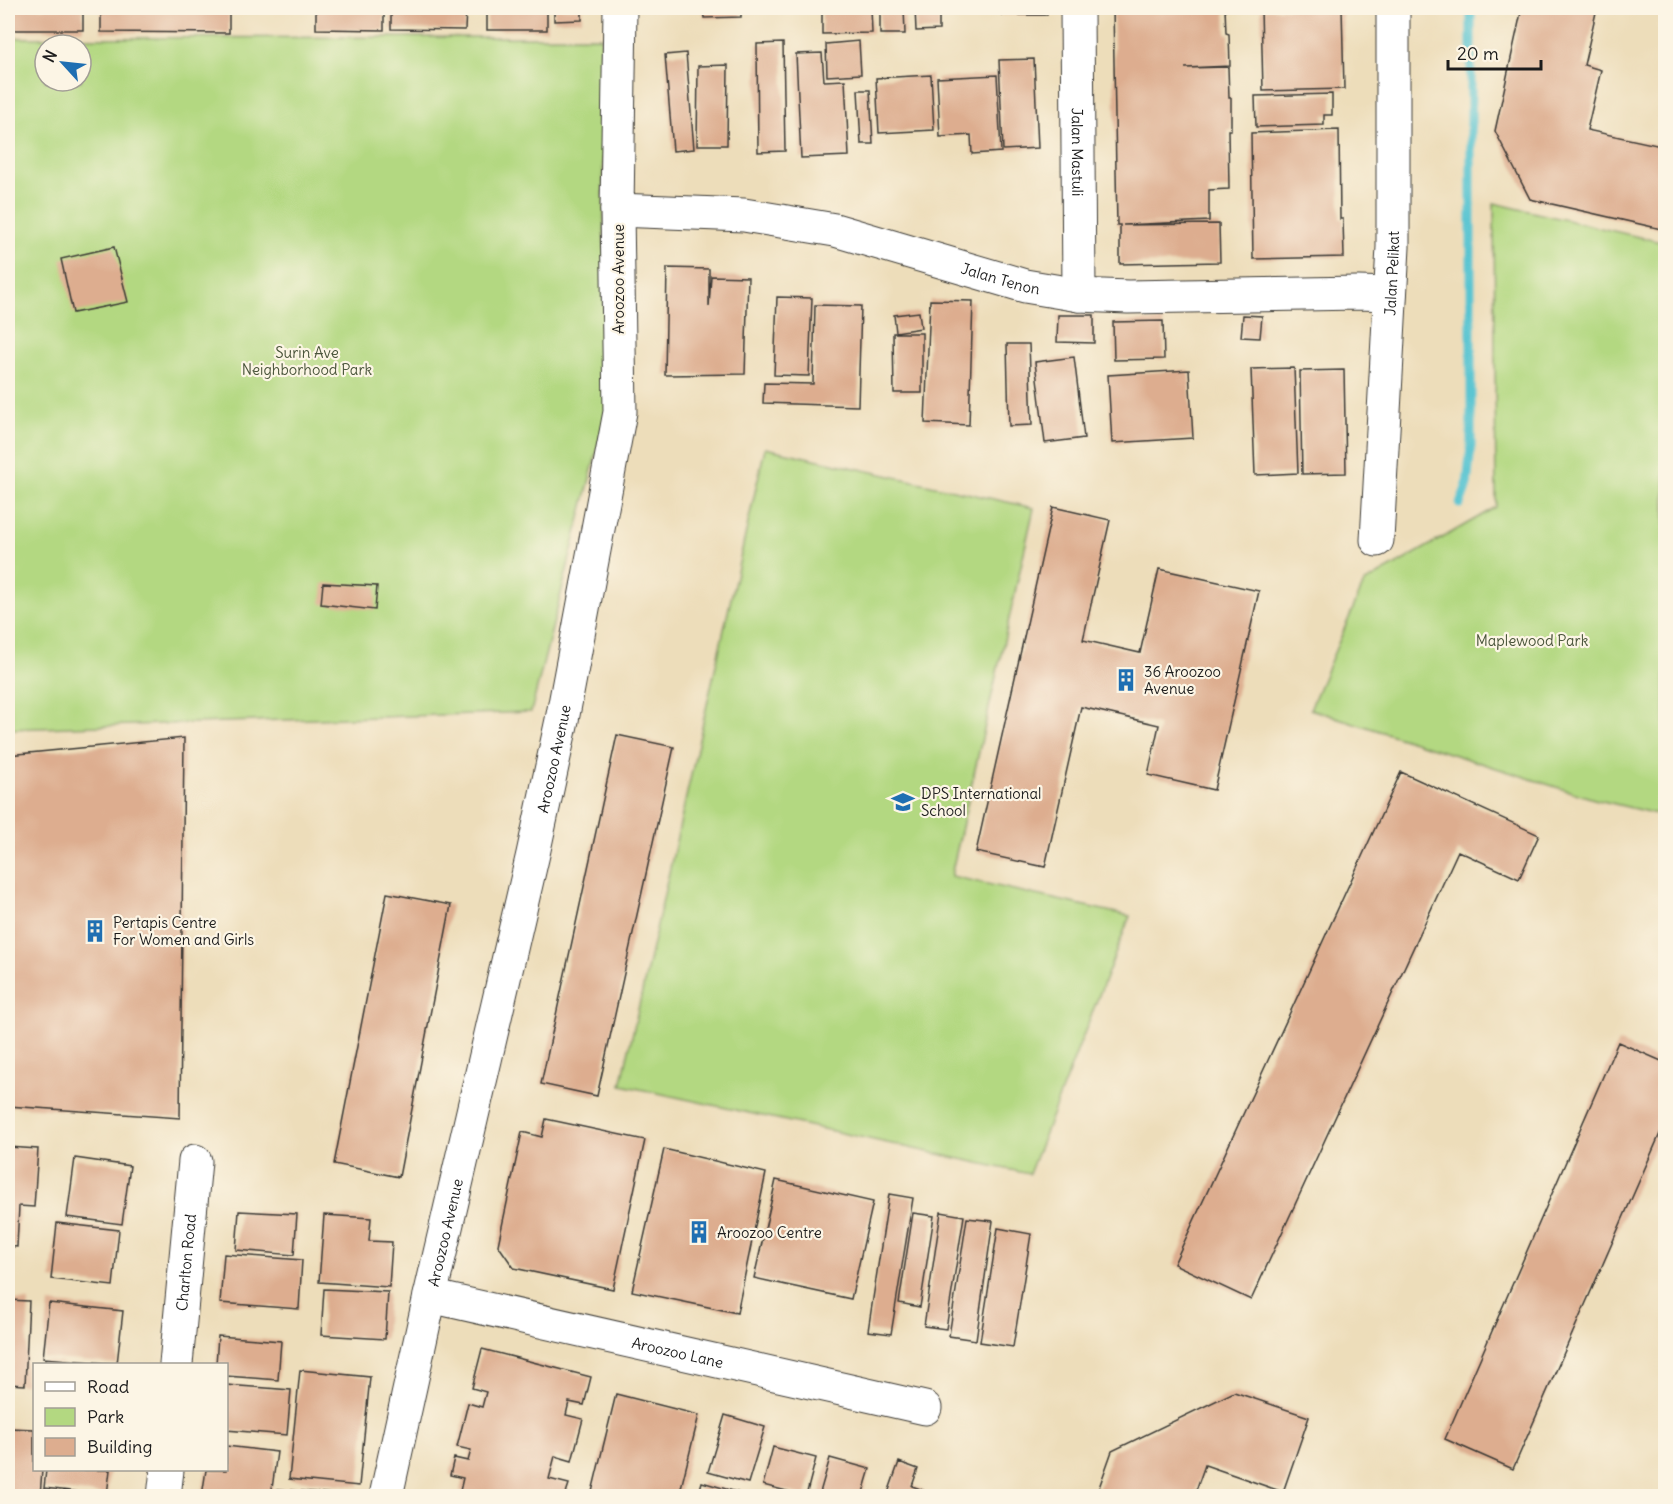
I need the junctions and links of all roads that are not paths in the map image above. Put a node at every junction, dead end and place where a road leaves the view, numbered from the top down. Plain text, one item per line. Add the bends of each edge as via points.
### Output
1 (620, 8) edge
2 (1077, 8) edge
3 (1393, 8) edge
4 (617, 210) junction
5 (1390, 294) junction
6 (1079, 295) junction
7 (1377, 540) dead end
8 (195, 1161) dead end
9 (430, 1296) junction
10 (176, 1363) edge
11 (925, 1408) dead end
12 (167, 1471) edge
13 (164, 1497) edge
14 (386, 1497) edge

1 - 4 street, Aroozoo Avenue
2 - 6 street, Jalan Mastuli
3 - 5 street, Jalan Pelikat
4 - 6 street, Jalan Tenon via 744,215 835,230 1025,286
4 - 9 street, Aroozoo Avenue via 620,412 562,720
5 - 6 street, Jalan Tenon
5 - 7 street, Jalan Pelikat
8 - 10 street, Charlton Road
9 - 11 street, Aroozoo Lane
9 - 14 street, Aroozoo Avenue
12 - 13 street

